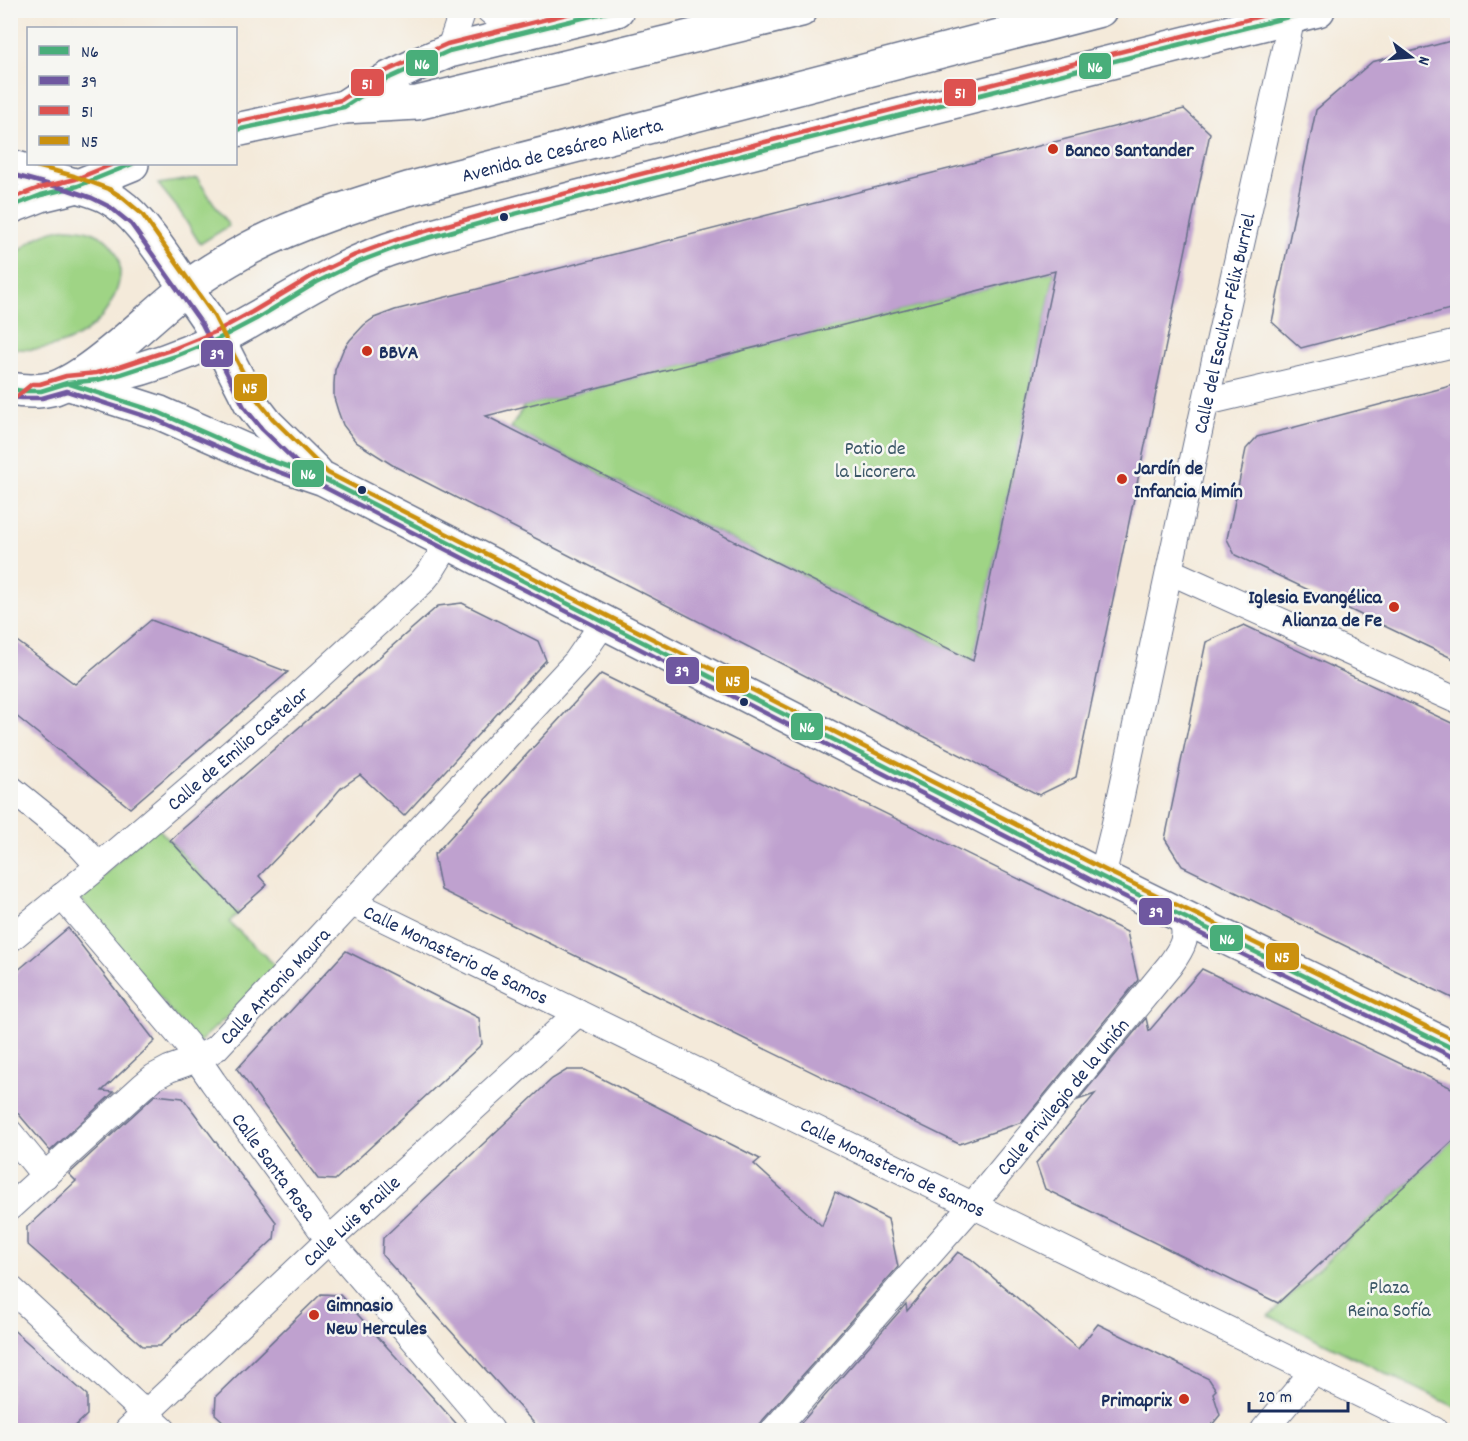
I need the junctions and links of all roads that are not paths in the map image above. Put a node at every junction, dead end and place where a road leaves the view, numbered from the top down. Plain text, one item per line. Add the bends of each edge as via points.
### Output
1 (463, 10) edge
2 (489, 10) edge
3 (617, 10) edge
4 (801, 10) edge
5 (1100, 10) edge
6 (1305, 14) edge
7 (518, 34) junction
8 (449, 51) junction
9 (344, 107) junction
10 (237, 130) edge
11 (130, 165) edge
12 (10, 166) edge
13 (78, 186) junction
14 (10, 207) edge
15 (186, 288) junction
16 (218, 339) junction
17 (1458, 343) edge
18 (67, 383) junction
19 (18, 397) edge
20 (1206, 402) junction
21 (324, 479) junction
22 (448, 543) junction
23 (1169, 571) junction
24 (604, 622) junction
25 (1458, 701) edge
26 (10, 788) edge
27 (99, 866) junction
28 (1102, 877) junction
29 (62, 896) junction
30 (352, 903) junction
31 (1181, 915) junction
32 (10, 939) edge
33 (578, 1013) junction
34 (1458, 1051) edge
35 (197, 1059) junction
36 (10, 1133) edge
37 (45, 1176) junction
38 (972, 1206) junction
39 (10, 1207) edge
40 (329, 1240) junction
41 (10, 1288) edge
42 (1313, 1372) junction
43 (146, 1425) edge
44 (491, 1431) edge
45 (774, 1431) edge
46 (1264, 1431) edge
47 (1434, 1431) edge

1 - 8 street
2 - 7 street
3 - 7 main road
4 - 9 main road via 417,103
5 - 15 main road, Avenida de Cesáreo Alierta via 375,199 251,247
6 - 16 main road, Avenida de Cesáreo Alierta via 403,245 317,282
6 - 20 street, Calle del Escultor Félix Burriel
7 - 8 main road
8 - 9 main road via 387,79
9 - 10 main road
11 - 13 main road
12 - 13 main road
13 - 14 main road
13 - 15 main road via 108,197 137,219
15 - 16 main road
15 - 18 main road, Avenida de Cesáreo Alierta via 115,349
16 - 18 main road, Avenida de Cesáreo Alierta via 121,374
16 - 21 main road via 249,402
17 - 20 street
18 - 19 main road, Avenida de Cesáreo Alierta
18 - 21 main road via 154,411 260,457
20 - 23 street, Calle del Escultor Félix Burriel
21 - 22 main road
22 - 24 main road
22 - 27 street, Calle de Emilio Castelar via 421,583 291,702
23 - 25 street
23 - 28 street, Calle del Escultor Félix Burriel
24 - 28 main road
24 - 30 street, Calle Antonio Maura via 577,662
26 - 27 street via 78,843
27 - 29 street, Calle de Emilio Castelar
28 - 31 main road
29 - 32 street, Calle de Emilio Castelar
29 - 35 street, Calle Santa Rosa
30 - 33 street, Calle Monasterio de Samos
30 - 35 street, Calle Antonio Maura via 216,1048
31 - 34 main road
31 - 38 street, Calle Privilegio de la Unión via 1185,939 1170,965
33 - 38 street, Calle Monasterio de Samos
33 - 40 street, Calle Luis Braille
35 - 37 street, Calle Antonio Maura via 154,1077
35 - 40 street, Calle Santa Rosa
36 - 37 street
37 - 39 street, Calle Antonio Maura
38 - 42 street, Calle Monasterio de Samos
38 - 45 street, Calle Privilegio de la Unión
40 - 43 street, Calle Luis Braille
40 - 44 street, Calle Santa Rosa
41 - 43 street
42 - 46 street
42 - 47 street, Calle Monasterio de Samos

